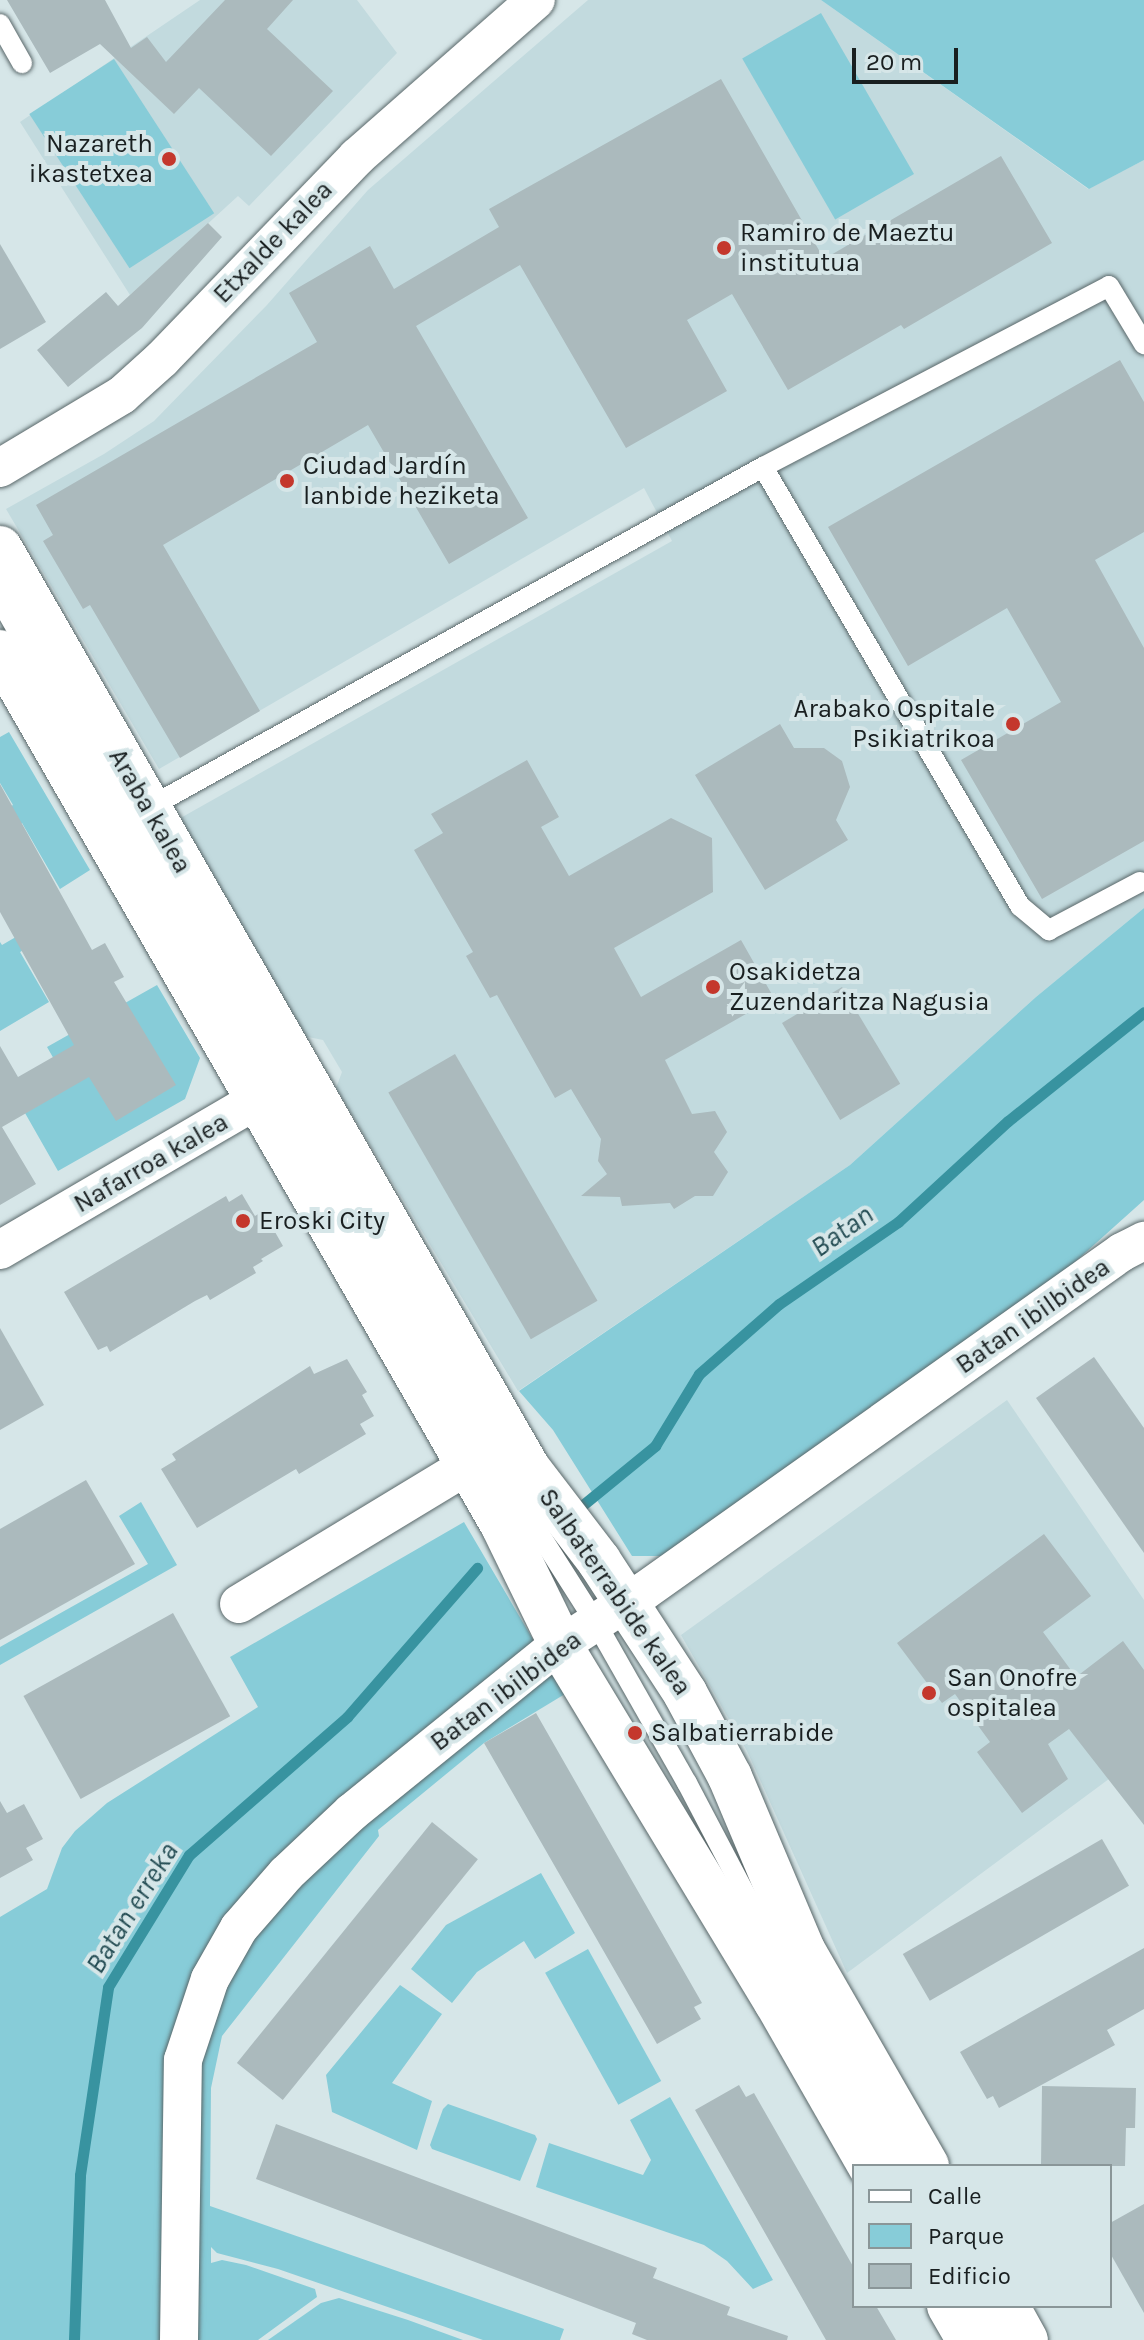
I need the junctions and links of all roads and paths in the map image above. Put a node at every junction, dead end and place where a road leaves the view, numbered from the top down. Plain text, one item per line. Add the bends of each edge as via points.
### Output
1 (536, 0) edge
2 (0, 24) edge
3 (22, 63) dead end
4 (1144, 344) edge
5 (763, 467) junction
6 (0, 468) edge
7 (0, 548) edge
8 (0, 600) edge
9 (0, 652) edge
10 (148, 808) junction
11 (1140, 882) dead end
12 (279, 1087) junction
13 (1144, 1241) edge
14 (0, 1250) edge
15 (478, 1459) junction
16 (239, 1604) dead end
17 (595, 1624) junction
18 (869, 2164) edge
19 (896, 2164) edge
20 (926, 2164) edge
21 (950, 2308) edge
22 (978, 2308) edge
23 (1008, 2308) edge
24 (179, 2340) edge
25 (969, 2340) edge
26 (996, 2340) edge
27 (1026, 2340) edge

1 - 6 street, Etxalde kalea via 357,157 122,395
2 - 3 lane
4 - 5 lane via 1109,286
5 - 10 lane
5 - 11 lane via 1020,906 1049,930
7 - 10 street, Araba kalea
8 - 12 lane, Araba kalea
9 - 12 street, Araba kalea
10 - 12 street, Araba kalea
12 - 14 street, Nafarroa kalea
12 - 15 street, Salbaterrabide kalea
12 - 17 street, Salbaterrabide kalea via 528,1468
13 - 17 street, Batan ibilbidea
15 - 16 street
15 - 17 street, Salbaterrabide kalea via 502,1524
17 - 18 street, Salbaterrabide kalea via 776,2002
17 - 19 lane, Salbaterrabide kalea
17 - 20 street, Salbaterrabide kalea via 712,1741 803,1950
17 - 24 street, Batan ibilbidea via 352,1812 286,1874 239,1928 210,1979 183,2060
21 - 25 street
22 - 26 lane
23 - 27 street

